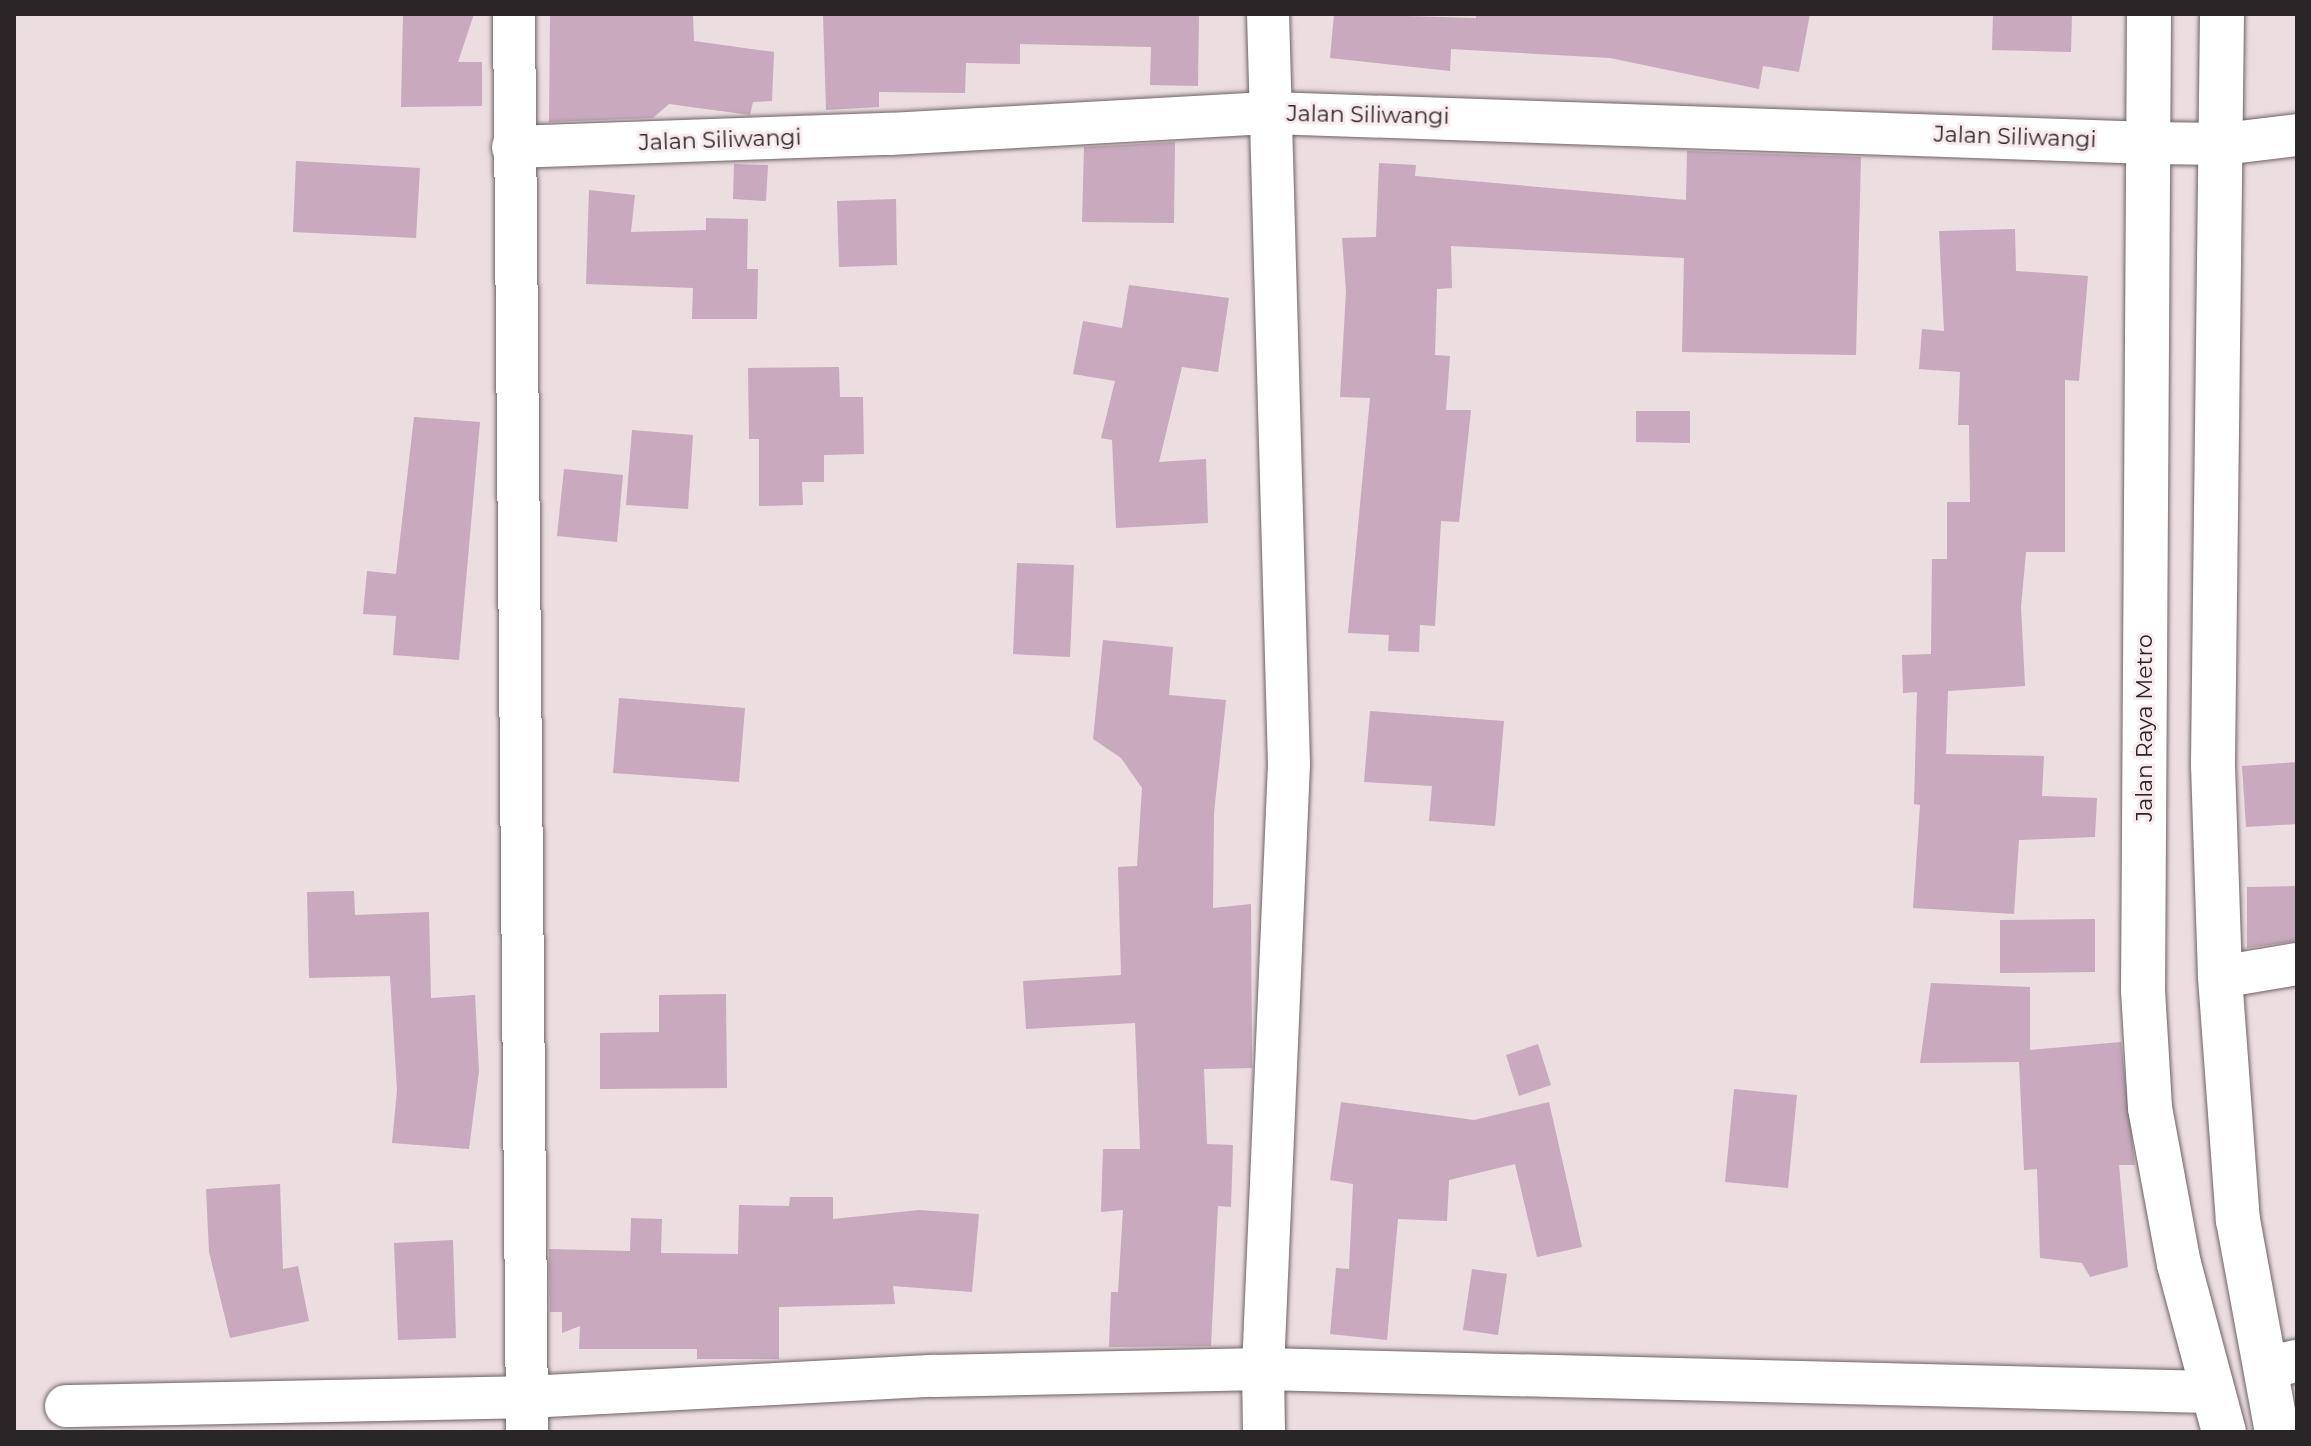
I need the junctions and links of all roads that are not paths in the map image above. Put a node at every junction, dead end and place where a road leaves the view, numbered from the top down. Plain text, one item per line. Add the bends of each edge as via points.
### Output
1 (514, 14) edge
2 (1268, 14) edge
3 (2149, 14) edge
4 (2222, 14) edge
5 (1271, 113) junction
6 (2297, 135) edge
7 (2150, 143) junction
8 (2223, 144) junction
9 (513, 147) junction
10 (2297, 964) edge
11 (2220, 977) junction
12 (2282, 1364) edge
13 (1263, 1369) junction
14 (66, 1406) dead end
15 (2217, 1412) edge
16 (527, 1414) edge
17 (1264, 1432) edge
18 (2277, 1432) edge

1 - 9 street
2 - 5 street
3 - 7 highway, Jalan Raya Metro
4 - 8 highway
5 - 7 street, Jalan Siliwangi
5 - 9 street, Jalan Siliwangi
5 - 13 street via 1289,765
6 - 8 street, Jalan Siliwangi
7 - 8 street, Jalan Siliwangi
7 - 15 highway, Jalan Raya Metro via 2143,990 2150,1108 2179,1264
8 - 11 highway via 2213,765
9 - 16 street
10 - 11 street
11 - 12 highway via 2238,1220
12 - 18 highway
13 - 15 street
13 - 16 street via 934,1376
13 - 17 street
14 - 16 street

